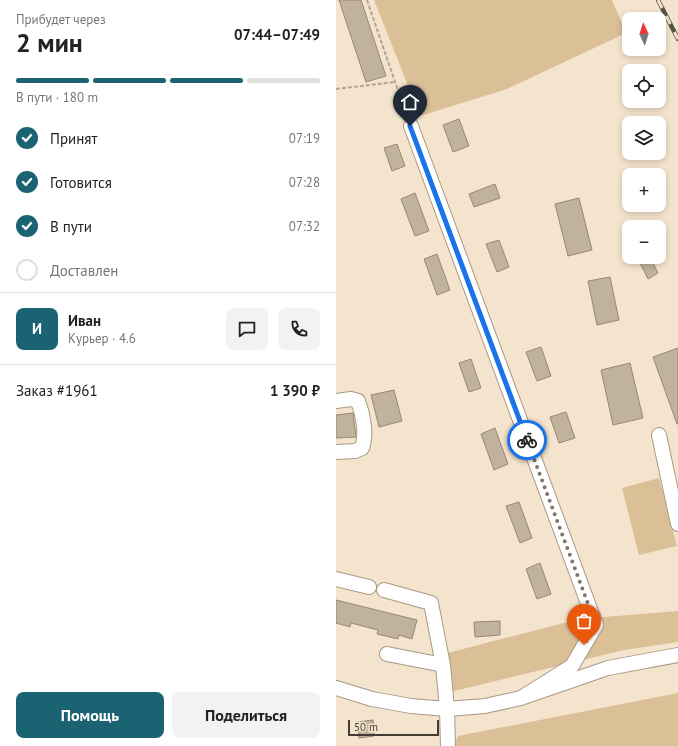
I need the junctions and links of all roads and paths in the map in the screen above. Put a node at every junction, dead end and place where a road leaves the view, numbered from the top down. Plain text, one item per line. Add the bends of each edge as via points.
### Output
1 (367, 0) edge
2 (396, 82) junction
3 (336, 89) edge
4 (410, 126) joint
5 (336, 401) edge
6 (659, 435) dead end
7 (336, 452) edge
8 (678, 524) edge
9 (336, 579) edge
10 (369, 587) dead end
11 (384, 590) dead end
12 (387, 654) dead end
13 (678, 655) edge
14 (443, 665) junction
15 (336, 688) edge
16 (521, 698) junction
17 (447, 709) junction
18 (448, 746) edge

1 - 2 path
2 - 3 path
2 - 4 path
4 - 16 street via 596,625 572,666
5 - 7 street via 358,401 365,440 362,448 355,451
6 - 8 street
9 - 10 street
11 - 14 street via 431,603
12 - 14 street
13 - 16 street via 608,668
14 - 17 street
15 - 17 street via 372,699
16 - 17 street via 485,706
17 - 18 street

